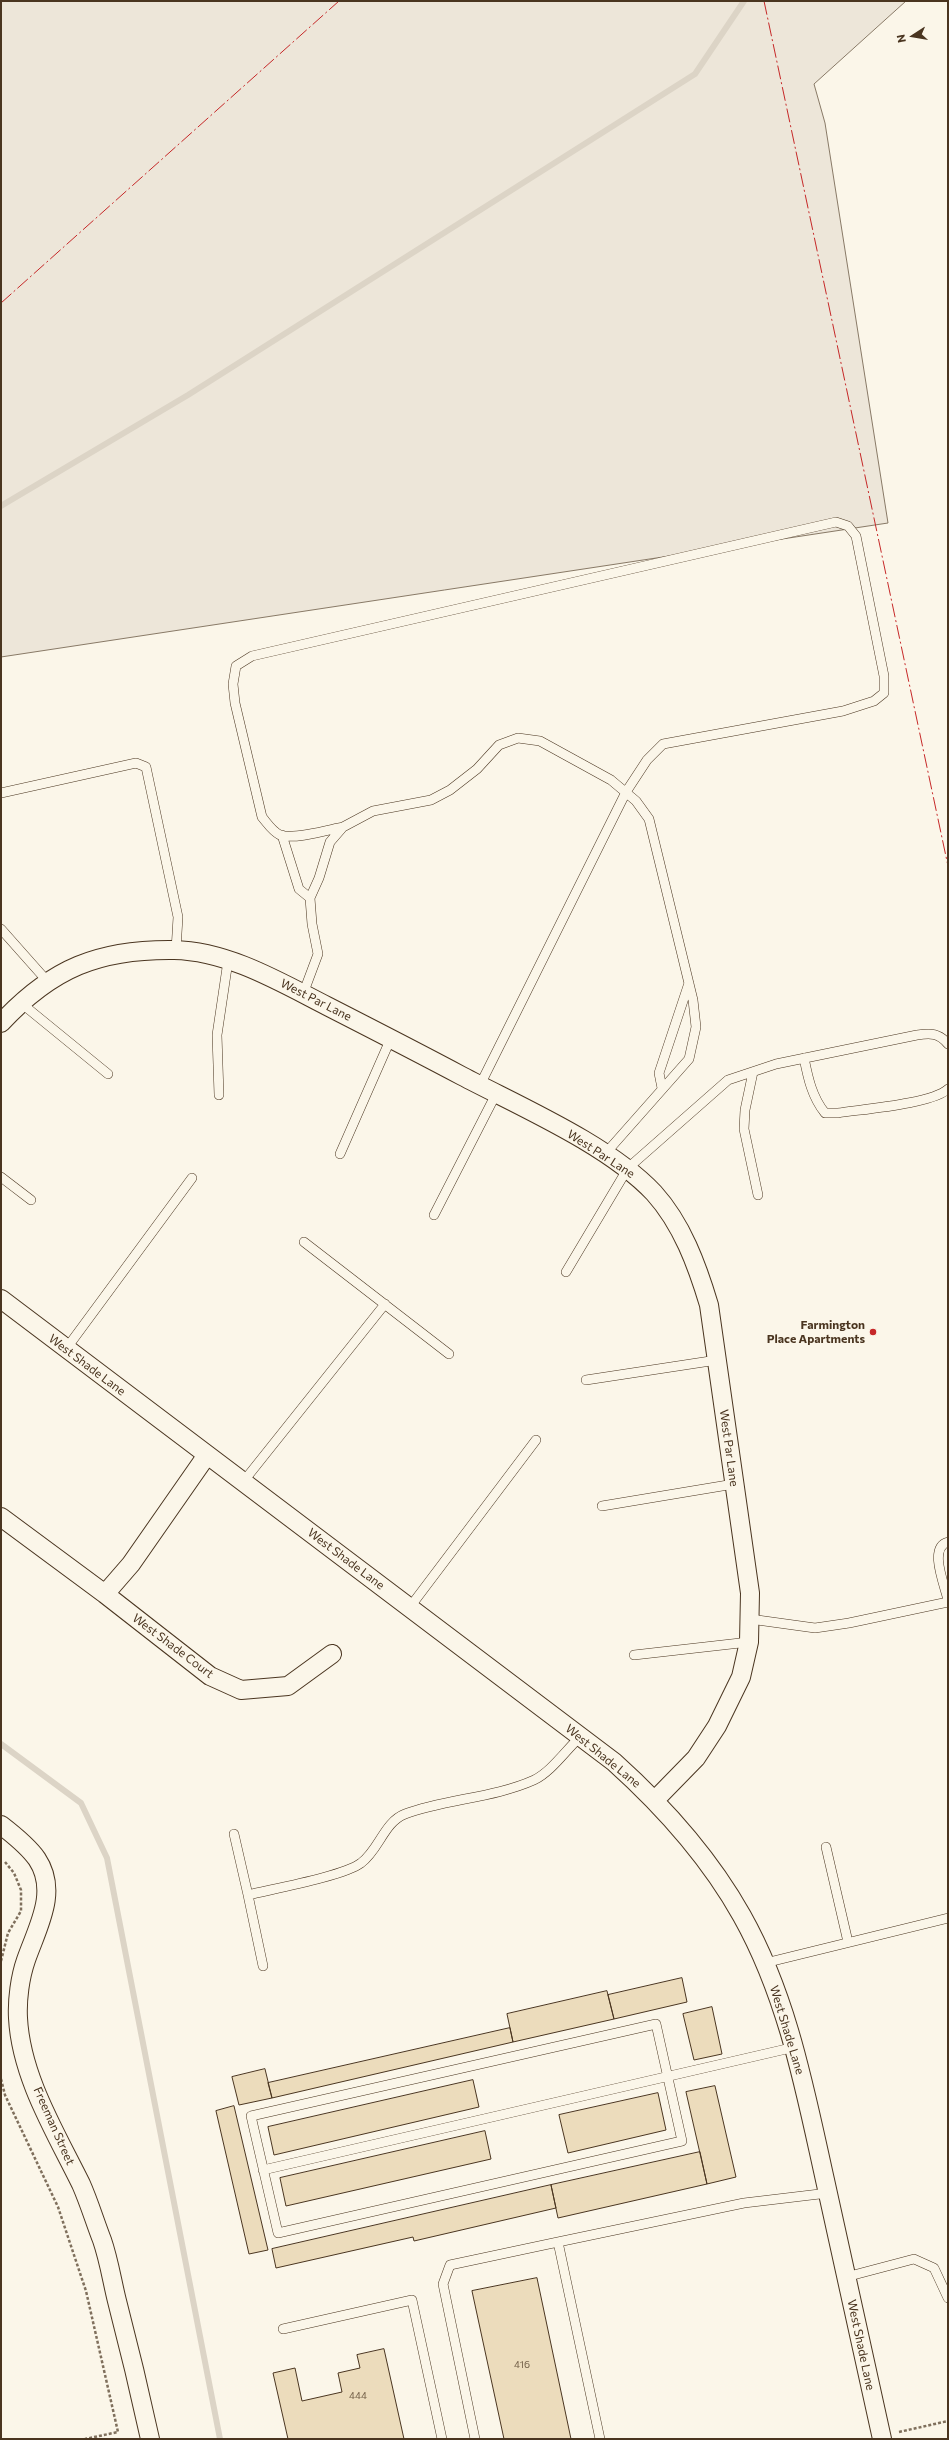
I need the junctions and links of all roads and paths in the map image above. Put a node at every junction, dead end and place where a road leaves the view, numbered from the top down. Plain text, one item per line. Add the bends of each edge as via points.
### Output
1 (626, 792) junction
2 (1, 793) edge
3 (343, 827) junction
4 (282, 835) junction
5 (310, 898) junction
6 (1, 929) edge
7 (176, 950) junction
8 (228, 961) junction
9 (48, 982) junction
10 (689, 983) junction
11 (304, 994) junction
12 (21, 1003) junction
13 (1, 1023) edge
14 (391, 1038) junction
15 (948, 1044) edge
16 (804, 1058) junction
17 (753, 1072) junction
18 (108, 1074) dead end
19 (480, 1085) junction
20 (662, 1088) junction
21 (948, 1089) edge
22 (496, 1094) junction
23 (219, 1096) dead end
24 (340, 1154) dead end
25 (604, 1154) junction
26 (628, 1168) junction
27 (1, 1176) edge
28 (192, 1178) dead end
29 (758, 1195) dead end
30 (31, 1200) dead end
31 (434, 1215) dead end
32 (304, 1242) dead end
33 (566, 1272) dead end
34 (1, 1299) edge
35 (385, 1304) junction
36 (66, 1349) junction
37 (449, 1354) dead end
38 (717, 1360) junction
39 (586, 1380) dead end
40 (536, 1440) dead end
41 (207, 1455) junction
42 (243, 1482) junction
43 (734, 1484) junction
44 (602, 1506) dead end
45 (1, 1517) edge
46 (948, 1542) edge
47 (104, 1594) junction
48 (948, 1601) edge
49 (410, 1607) junction
50 (750, 1619) junction
51 (749, 1642) junction
52 (332, 1654) dead end
53 (634, 1656) dead end
54 (580, 1737) junction
55 (655, 1800) junction
56 (1, 1825) edge
57 (234, 1834) dead end
58 (826, 1847) dead end
59 (5, 1862) dead end
60 (248, 1895) junction
61 (948, 1918) edge
62 (848, 1942) junction
63 (1, 1961) edge
64 (765, 1963) junction
65 (263, 1966) dead end
66 (795, 2047) junction
67 (668, 2076) junction
68 (1, 2079) edge
69 (264, 2170) junction
70 (828, 2194) junction
71 (558, 2242) junction
72 (846, 2277) junction
73 (948, 2298) edge
74 (283, 2329) dead end
75 (948, 2421) edge
76 (882, 2438) edge
77 (85, 2439) edge
78 (150, 2439) edge
79 (442, 2439) edge
80 (475, 2439) edge
81 (600, 2439) edge

1 - 3 lane via 611,780 540,741 518,738 499,745 477,769 450,790 431,800 373,811
1 - 4 lane via 647,760 663,744 843,711 874,701 884,692 884,676 856,536 848,526 836,522 252,656 236,666 235,703 262,817 273,830
1 - 10 lane via 636,800 650,819
1 - 19 lane
2 - 7 lane via 136,763 146,767 178,918
3 - 4 lane via 302,835
3 - 5 lane via 330,842
4 - 5 lane via 299,889
5 - 11 lane via 318,954
6 - 9 lane
7 - 8 street, West Par Lane via 212,955
7 - 9 street, West Par Lane via 126,951 94,958
8 - 11 street, West Par Lane via 270,977
8 - 23 lane via 217,1034
9 - 12 street, West Par Lane
10 - 20 lane via 659,1073
10 - 20 lane via 696,1027 689,1059
11 - 14 street, West Par Lane
12 - 13 street, West Par Lane
12 - 18 lane
14 - 19 street, West Par Lane
14 - 24 lane
15 - 16 lane via 942,1036 931,1033
16 - 17 lane
16 - 21 lane via 809,1083 825,1113 925,1099 941,1095
17 - 26 lane via 728,1080
17 - 29 lane via 744,1129
19 - 22 street, West Par Lane
20 - 25 lane
22 - 25 street, West Par Lane
22 - 31 lane
25 - 26 street, West Par Lane
26 - 33 lane
26 - 38 street, West Par Lane via 655,1194 676,1224 696,1263 709,1305
27 - 30 lane
28 - 36 lane
32 - 35 lane
34 - 36 street, West Shade Lane
35 - 37 lane
35 - 42 lane
36 - 41 street, West Shade Lane
38 - 39 lane
38 - 43 street, West Par Lane
40 - 49 lane
41 - 42 street, West Shade Lane
41 - 47 street via 130,1564
42 - 49 street, West Shade Lane
43 - 44 lane
43 - 50 street, West Par Lane via 750,1593
45 - 47 street, West Shade Court
46 - 48 lane via 940,1547 937,1555
47 - 52 street, West Shade Court via 210,1676 241,1690 288,1686
48 - 50 lane via 815,1628
49 - 54 street, West Shade Lane
50 - 51 street, West Par Lane
51 - 53 lane
51 - 55 street, West Par Lane via 741,1677 717,1726 696,1758
54 - 55 street, West Shade Lane via 614,1762
54 - 60 lane via 534,1780 403,1814 387,1829 372,1854 360,1864
55 - 64 street, West Shade Lane via 712,1868 743,1917
56 - 78 street, Freeman Street via 18,1838 38,1860 46,1889 46,1908 26,1960 21,1988 18,2018 22,2042 30,2073 43,2106 82,2186 102,2242
57 - 60 lane
58 - 62 lane
59 - 63 path via 14,1873 21,1890 21,1911 8,1933
60 - 65 lane
61 - 62 lane
62 - 64 lane
64 - 66 street, West Shade Lane
66 - 67 lane
66 - 70 street, West Shade Lane
67 - 69 lane
67 - 69 lane via 656,2024 251,2116
67 - 69 lane via 682,2141 278,2233
68 - 77 path via 5,2095 58,2207 86,2291 118,2432
70 - 71 lane via 744,2203
70 - 72 street, West Shade Lane
71 - 80 lane via 450,2265 443,2284
71 - 81 lane
72 - 73 lane via 914,2260 934,2268
72 - 76 street, West Shade Lane
74 - 79 lane via 412,2300
75 - 76 path

